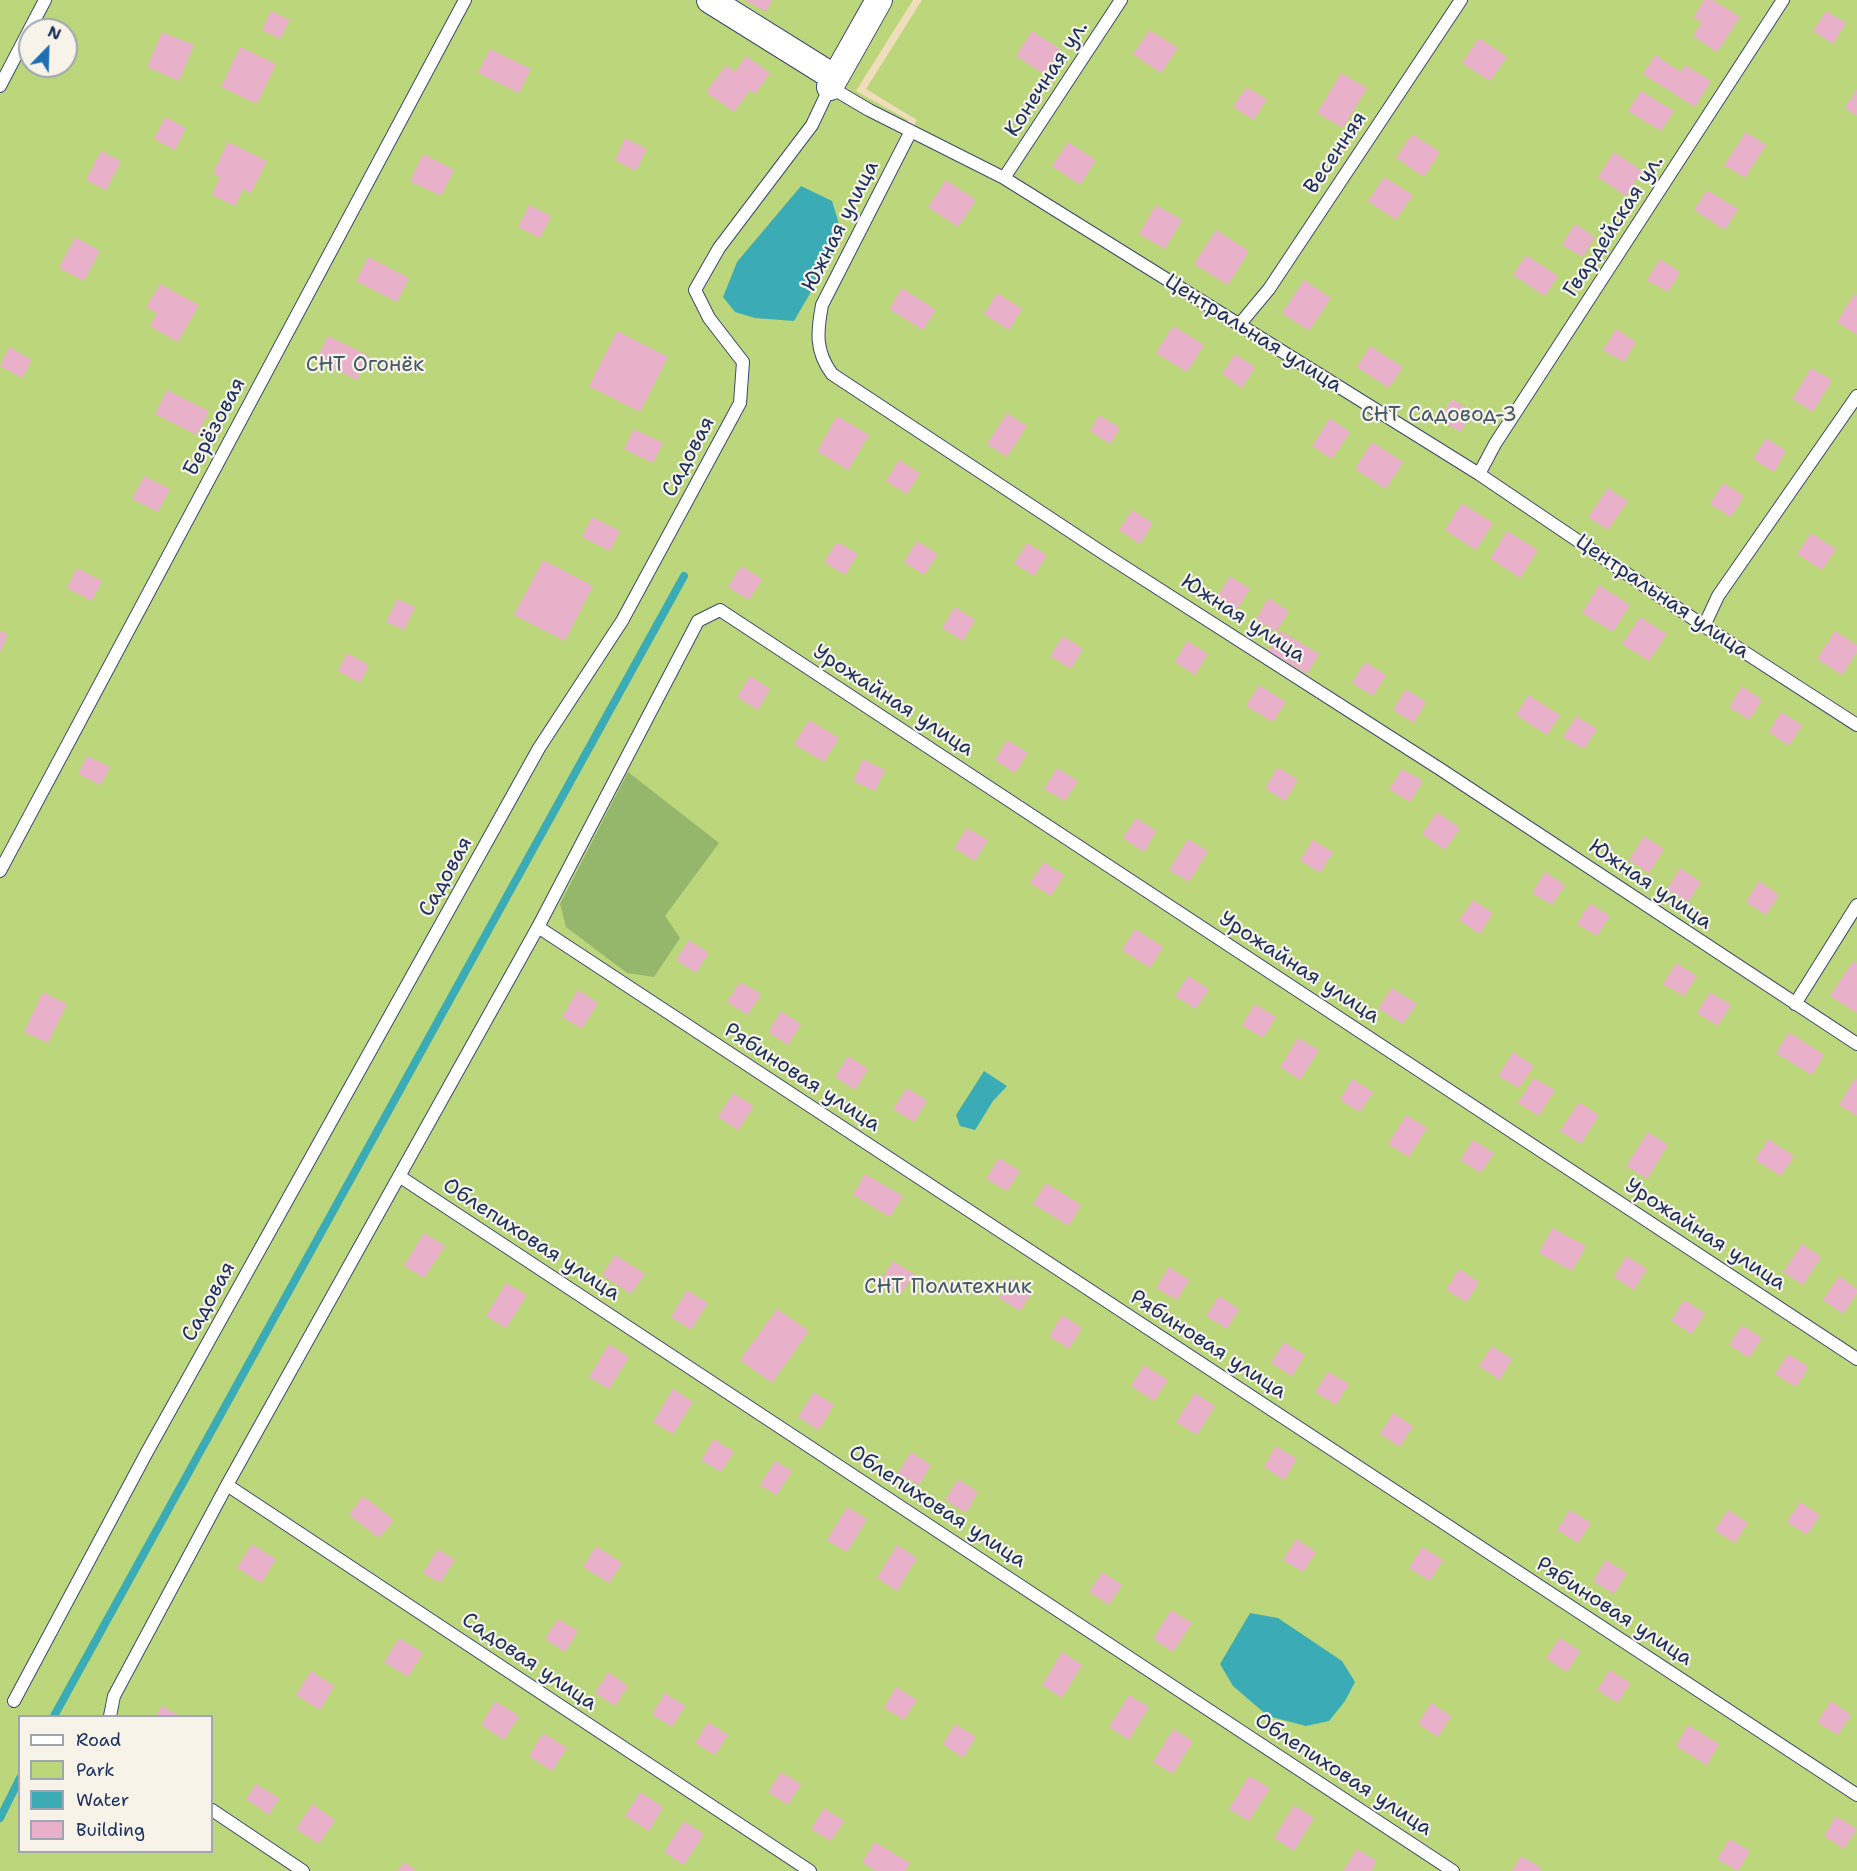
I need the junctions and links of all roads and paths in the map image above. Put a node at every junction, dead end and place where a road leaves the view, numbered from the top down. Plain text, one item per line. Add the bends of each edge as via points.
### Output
1 (45, 0) edge
2 (465, 0) edge
3 (710, 0) edge
4 (879, 0) edge
5 (1121, 0) edge
6 (1461, 0) edge
7 (1784, 0) edge
8 (832, 83) junction
9 (0, 86) edge
10 (911, 131) junction
11 (1004, 178) junction
12 (1239, 325) junction
13 (1857, 396) edge
14 (1479, 474) junction
15 (1704, 626) junction
16 (1857, 724) edge
17 (0, 872) edge
18 (1857, 905) edge
19 (538, 927) junction
20 (1795, 1004) junction
21 (1857, 1044) edge
22 (399, 1176) junction
23 (1857, 1359) edge
24 (227, 1485) junction
25 (14, 1701) dead end
26 (110, 1715) edge
27 (1857, 1795) edge
28 (213, 1811) edge
29 (303, 1871) edge
30 (810, 1871) edge
31 (1453, 1871) edge

1 - 9 lane
2 - 17 lane, Берёзовая
3 - 8 street, Центральная улица
4 - 8 street
5 - 11 lane, Конечная ул.
6 - 12 lane, Весенняя via 1269,289
7 - 14 lane, Гвардейская ул.
8 - 10 lane, Центральная улица via 869,111
8 - 25 lane, Садовая via 812,125 719,248 695,290 709,318 743,362 740,403 622,621 539,748 147,1452
10 - 11 lane, Центральная улица
10 - 20 lane, Южная улица via 822,305 819,345 823,362 832,374
11 - 12 lane, Центральная улица
12 - 14 lane, Центральная улица
13 - 15 lane via 1718,596
14 - 15 lane, Центральная улица
15 - 16 lane, Центральная улица
18 - 20 lane
19 - 22 lane
19 - 23 lane, Урожайная улица via 698,621 720,610
19 - 27 lane, Рябиновая улица
20 - 21 lane, Южная улица
22 - 24 lane
22 - 31 lane, Облепиховая улица
24 - 26 lane via 114,1696
24 - 30 lane, Садовая улица
28 - 29 lane

